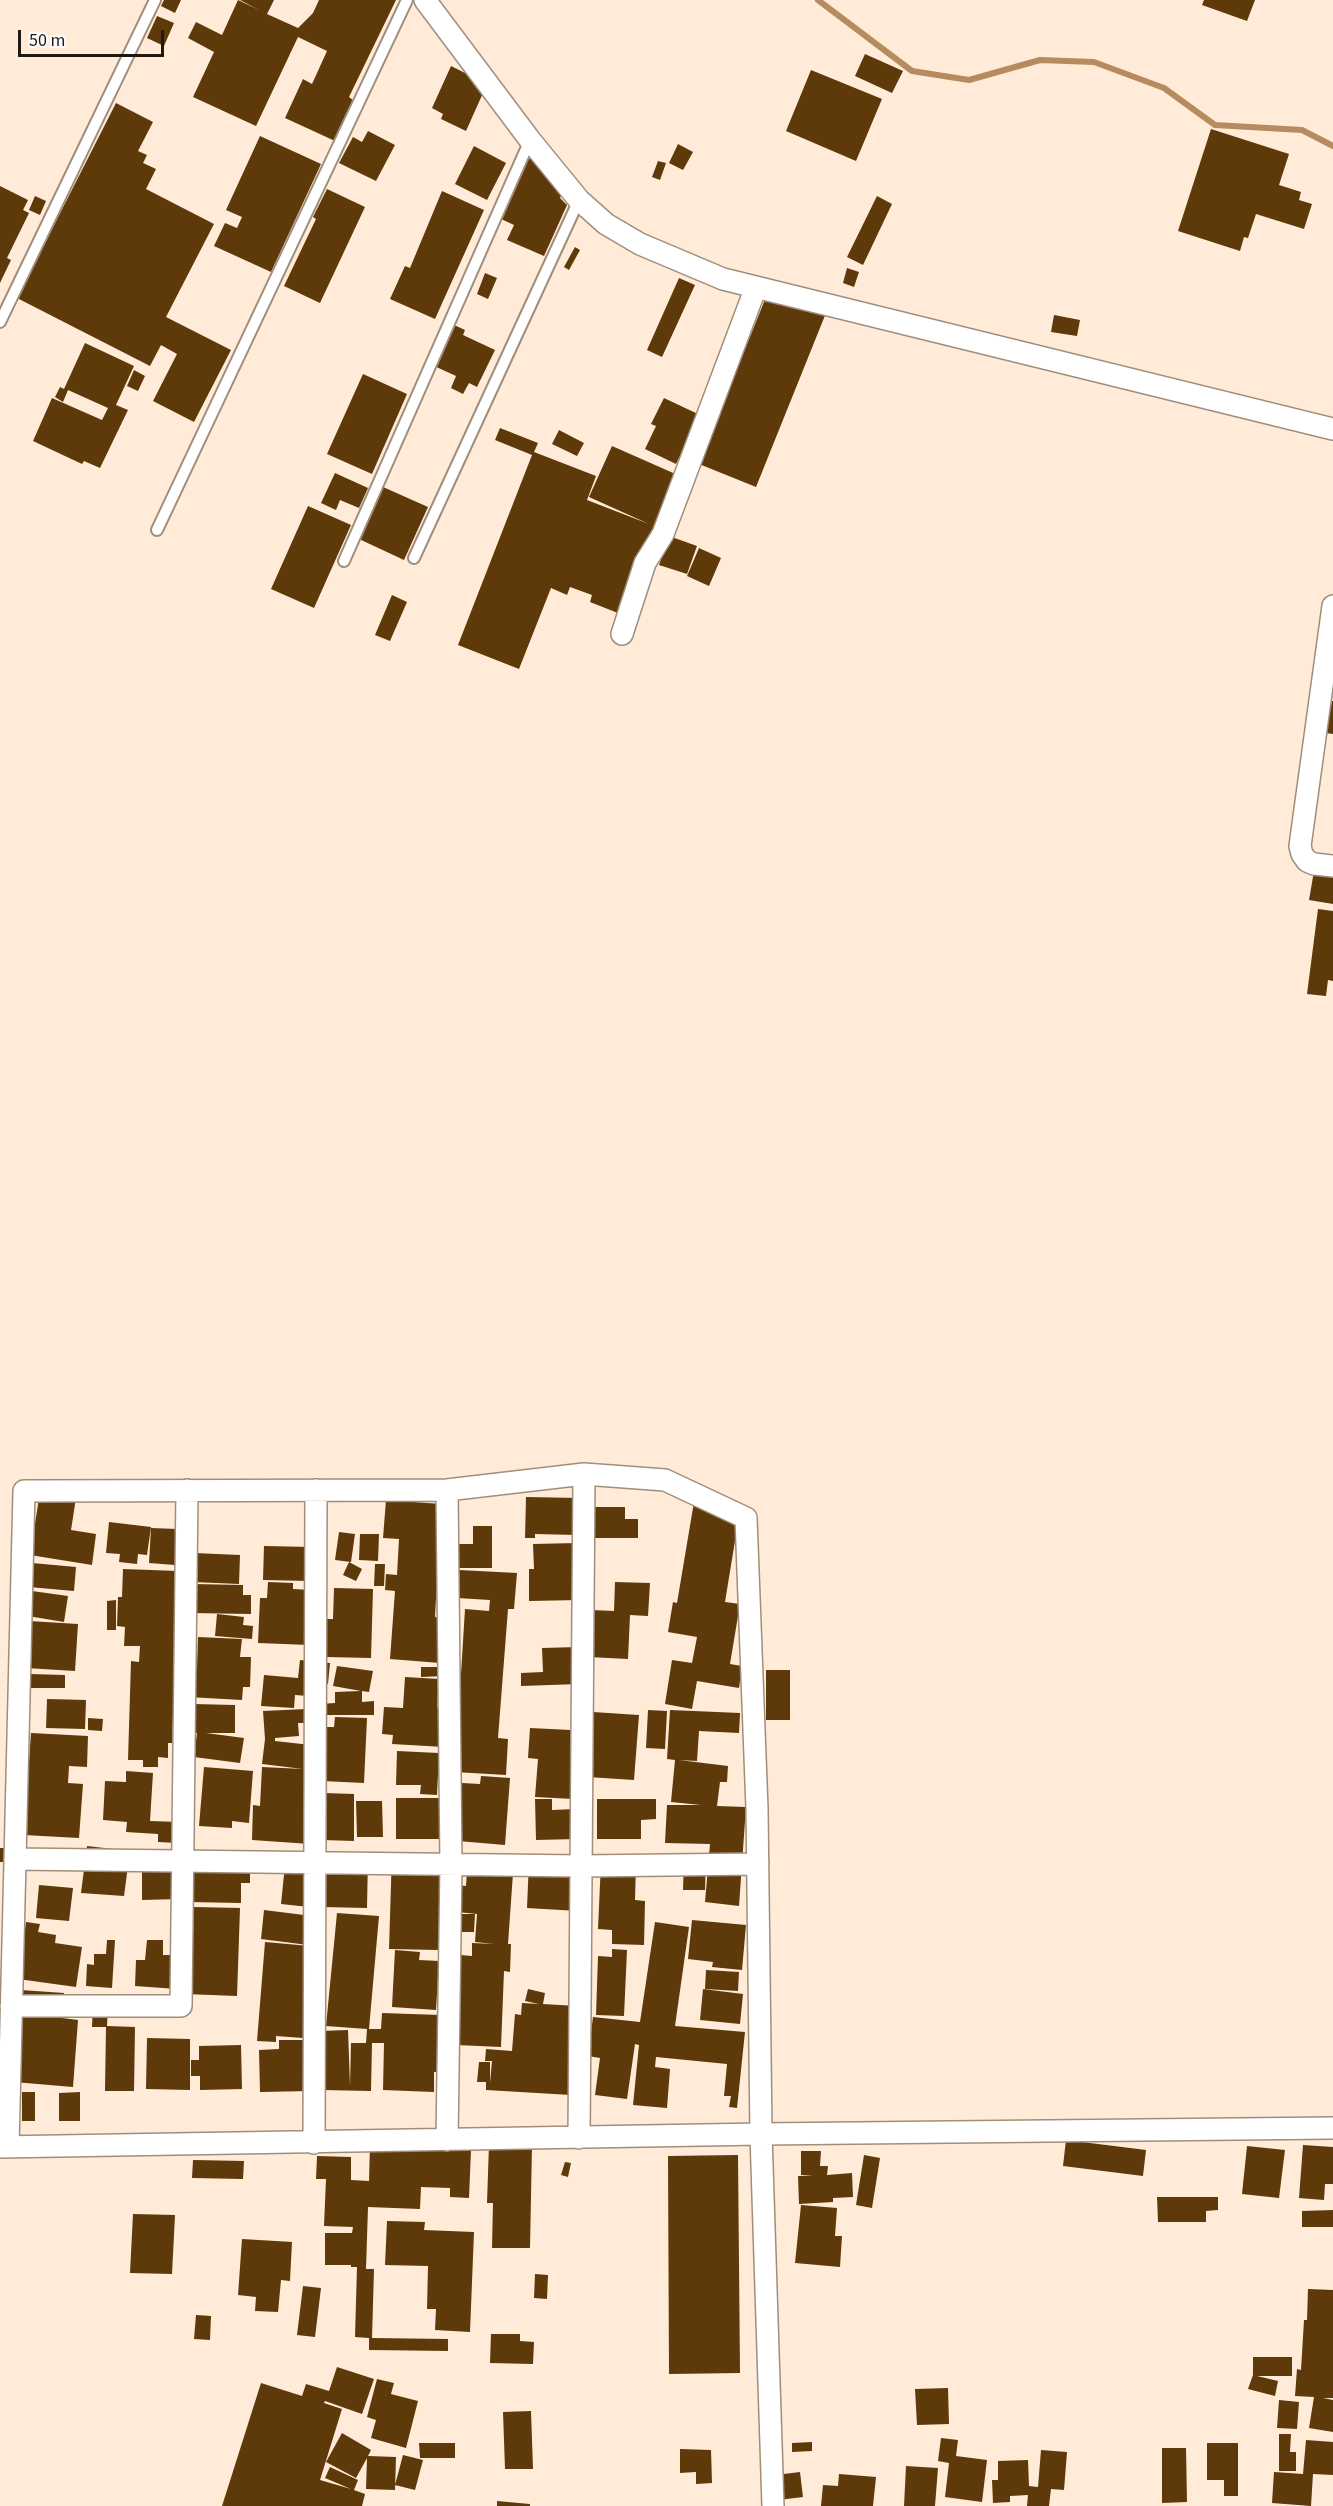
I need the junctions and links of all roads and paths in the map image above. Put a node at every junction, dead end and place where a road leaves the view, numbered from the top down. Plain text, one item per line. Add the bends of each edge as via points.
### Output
1 (155, 0) edge
2 (407, 0) edge
3 (425, 0) edge
4 (530, 140) junction
5 (579, 200) junction
6 (756, 287) junction
7 (0, 322) edge
8 (1333, 429) edge
9 (157, 530) dead end
10 (414, 558) dead end
11 (344, 561) dead end
12 (1333, 606) edge
13 (622, 634) dead end
14 (1330, 656) edge
15 (1333, 866) edge
16 (584, 1474) junction
17 (187, 1490) junction
18 (316, 1490) junction
19 (447, 1490) junction
20 (15, 1859) junction
21 (184, 1861) junction
22 (315, 1863) junction
23 (452, 1864) junction
24 (758, 1864) junction
25 (581, 1866) junction
26 (11, 2006) junction
27 (1333, 2128) edge
28 (761, 2133) junction
29 (579, 2138) junction
30 (447, 2140) junction
31 (314, 2143) junction
32 (4, 2147) edge
33 (773, 2506) edge

1 - 7 lane
2 - 9 lane
3 - 4 street
4 - 5 street
4 - 11 lane
5 - 6 street via 606,224 640,244 723,279
5 - 10 lane
6 - 8 street
6 - 13 street via 663,534 645,563
12 - 14 street
14 - 15 street via 1300,846 1307,861
16 - 19 street
16 - 24 street via 665,1480 746,1518
16 - 25 street
17 - 18 street
17 - 20 street via 24,1491
17 - 21 street
18 - 19 street
18 - 22 street
19 - 23 street
20 - 21 street
20 - 26 street
21 - 22 street
21 - 26 street via 181,2006
22 - 23 street
22 - 31 street
23 - 25 street
23 - 30 street
24 - 25 street
24 - 28 street
25 - 29 street
26 - 32 street
27 - 28 street
28 - 29 street
28 - 33 street
29 - 30 street
30 - 31 street
31 - 32 street

